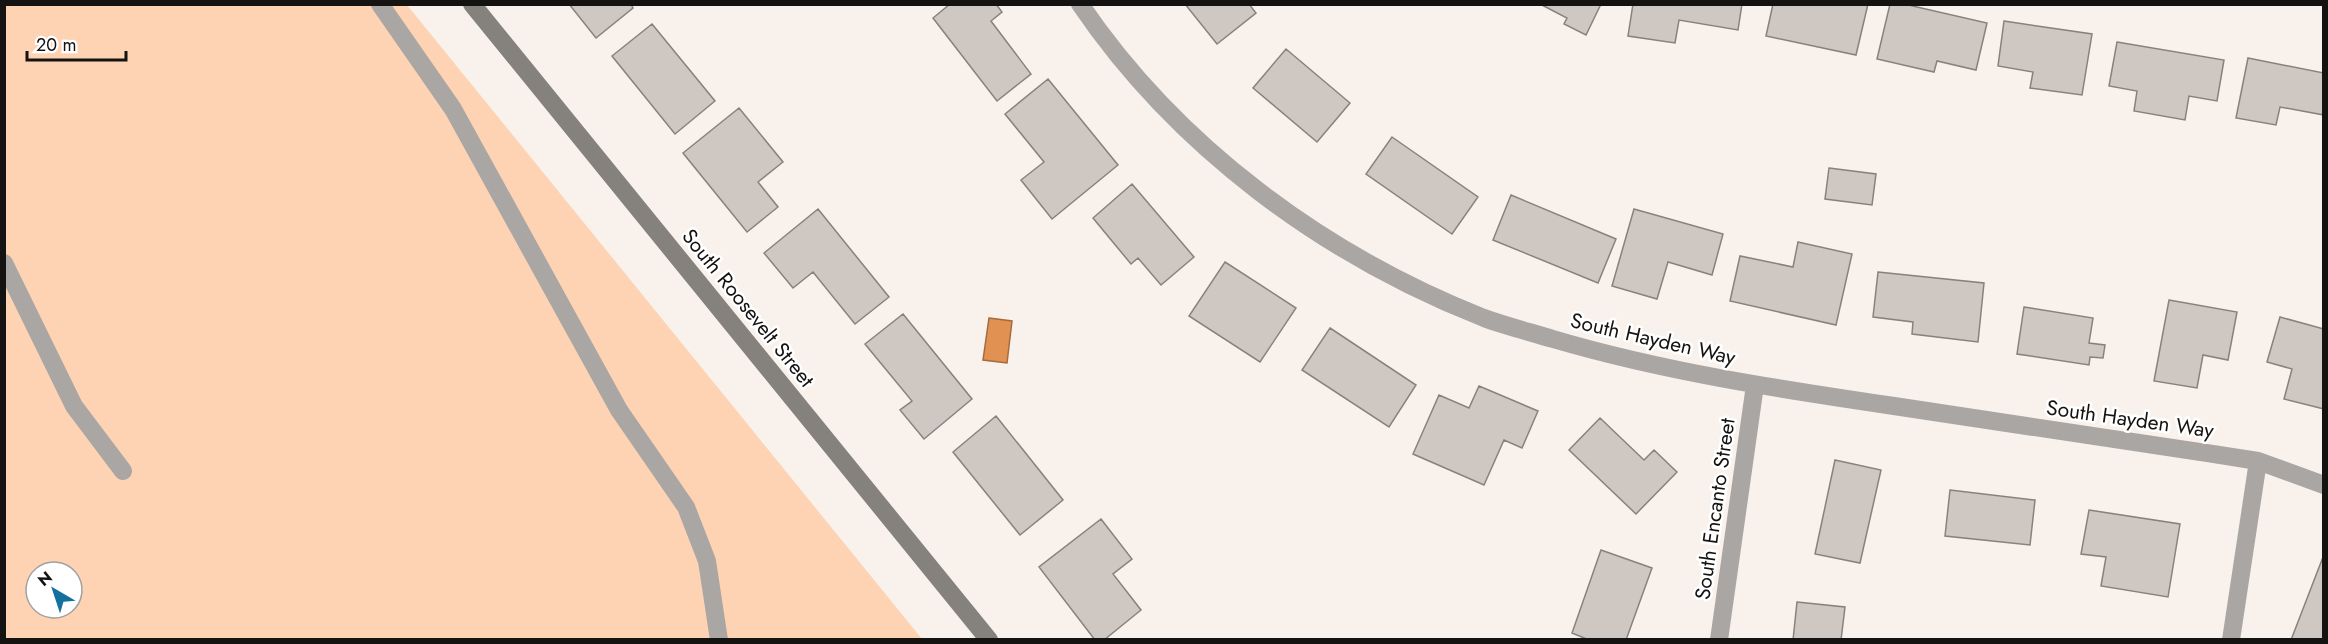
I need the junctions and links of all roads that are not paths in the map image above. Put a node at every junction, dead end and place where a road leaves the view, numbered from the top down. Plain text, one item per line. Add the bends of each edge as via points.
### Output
1 (380, 4) edge
2 (472, 4) edge
3 (1080, 4) edge
4 (4, 263) edge
5 (1755, 386) junction
6 (2258, 460) junction
7 (123, 471) dead end
8 (2324, 485) edge
9 (719, 639) edge
10 (989, 639) edge
11 (1719, 639) edge
12 (2231, 639) edge

1 - 9 street via 453,109 619,410 686,507 707,561
2 - 10 street, South Roosevelt Street
3 - 5 street, South Hayden Way via 1099,32 1187,132 1268,199 1377,270 1486,319 1609,355
4 - 7 street via 74,406
5 - 6 street, South Hayden Way
5 - 11 street, South Encanto Street
6 - 8 street, South Hayden Way
6 - 12 street

